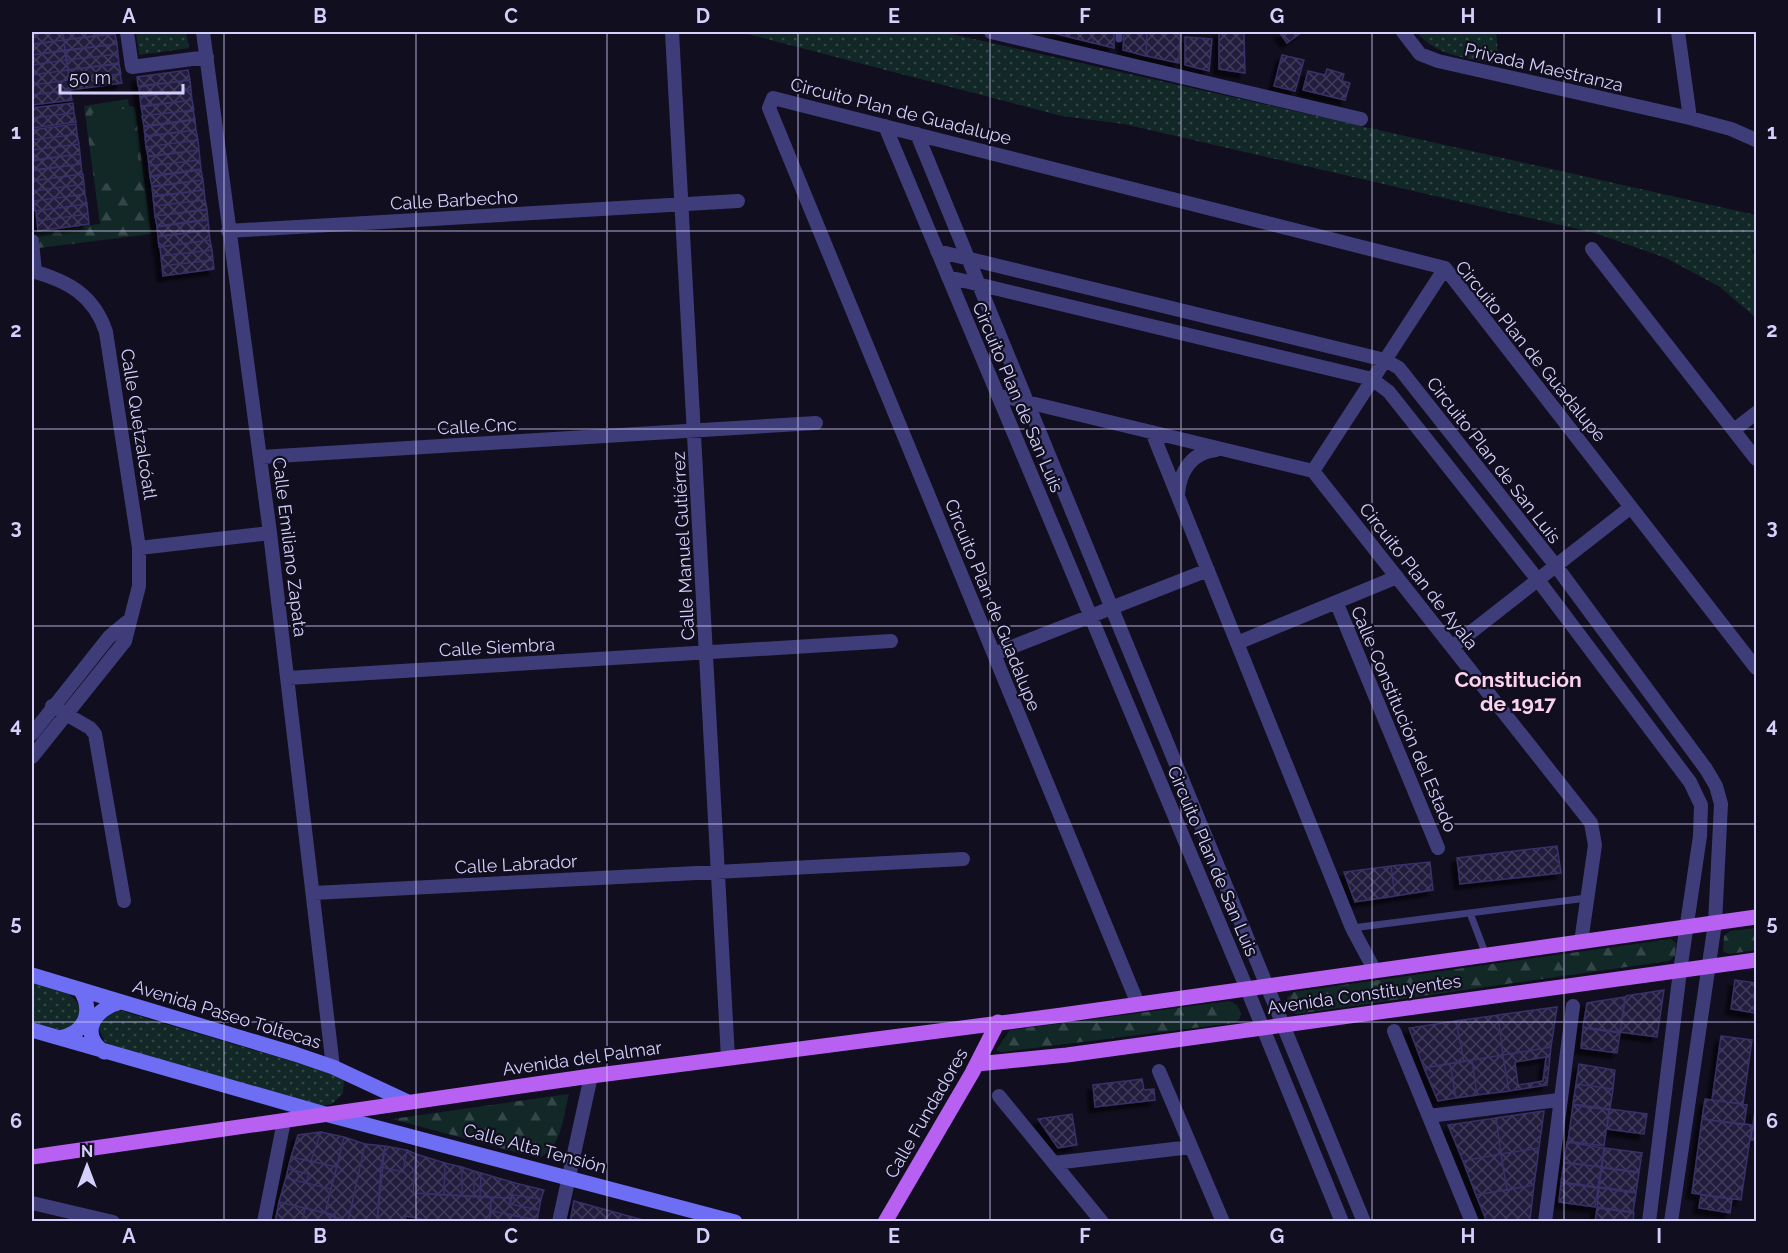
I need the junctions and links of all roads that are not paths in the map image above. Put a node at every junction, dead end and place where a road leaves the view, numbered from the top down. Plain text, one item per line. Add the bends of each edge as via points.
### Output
1 (127, 32) edge
2 (203, 32) edge
3 (672, 32) edge
4 (991, 32) edge
5 (1403, 32) edge
6 (1678, 32) edge
7 (207, 57) junction
8 (1690, 118) junction
9 (1361, 119) dead end
10 (885, 126) junction
11 (917, 134) junction
12 (1755, 142) edge
13 (738, 201) dead end
14 (682, 205) junction
15 (228, 231) junction
16 (32, 241) edge
17 (1592, 249) dead end
18 (937, 251) junction
19 (968, 260) junction
20 (1445, 268) junction
21 (34, 271) edge
22 (948, 277) junction
23 (978, 285) junction
24 (1385, 360) junction
25 (1372, 379) junction
26 (998, 395) junction
27 (1028, 402) junction
28 (1756, 413) edge
29 (816, 423) dead end
30 (1734, 430) junction
31 (695, 431) junction
32 (1152, 432) junction
33 (1223, 449) junction
34 (261, 457) junction
35 (1756, 459) edge
36 (1313, 471) junction
37 (1178, 496) junction
38 (1631, 507) junction
39 (270, 533) junction
40 (140, 548) junction
41 (1556, 566) junction
42 (1208, 570) junction
43 (1396, 577) junction
44 (1538, 580) junction
45 (1337, 604) junction
46 (1112, 608) junction
47 (1090, 616) junction
48 (127, 622) junction
49 (891, 641) dead end
50 (1237, 643) junction
51 (1452, 647) junction
52 (707, 652) junction
53 (994, 654) junction
54 (1754, 658) edge
55 (288, 678) junction
56 (52, 706) junction
57 (66, 715) junction
58 (32, 734) edge
59 (32, 757) edge
60 (1700, 836) junction
61 (1719, 836) junction
62 (1438, 848) dead end
63 (963, 859) dead end
64 (720, 872) junction
65 (314, 893) junction
66 (1587, 898) junction
67 (124, 901) dead end
68 (1470, 913) junction
69 (1756, 917) edge
70 (1715, 923) junction
71 (1686, 927) junction
72 (1352, 928) junction
73 (1581, 942) junction
74 (1486, 955) junction
75 (1756, 960) edge
76 (1708, 967) junction
77 (1680, 970) junction
78 (1375, 971) junction
79 (32, 975) edge
80 (1268, 986) junction
81 (1247, 989) junction
82 (81, 991) junction
83 (121, 1002) junction
84 (1138, 1004) junction
85 (1573, 1006) dead end
86 (998, 1022) junction
87 (1285, 1025) junction
88 (1263, 1028) junction
89 (32, 1030) edge
90 (1394, 1031) dead end
91 (59, 1038) junction
92 (104, 1052) junction
93 (728, 1058) junction
94 (977, 1065) junction
95 (333, 1067) junction
96 (1159, 1071) dead end
97 (591, 1076) junction
98 (999, 1096) dead end
99 (1559, 1100) junction
100 (408, 1102) junction
101 (325, 1114) junction
102 (1429, 1116) junction
103 (284, 1121) junction
104 (1191, 1147) junction
105 (32, 1157) edge
106 (1054, 1163) junction
107 (570, 1176) junction
108 (32, 1203) edge
109 (112, 1221) edge
110 (264, 1221) edge
111 (559, 1221) edge
112 (735, 1221) edge
113 (885, 1221) edge
114 (1102, 1221) edge
115 (1223, 1221) edge
116 (1341, 1221) edge
117 (1364, 1221) edge
118 (1472, 1221) edge
119 (1545, 1221) edge
120 (1649, 1221) edge
121 (1671, 1221) edge

1 - 7 street via 132,67
2 - 7 street, Calle Emiliano Zapata
3 - 14 street, Calle Manuel Gutiérrez
4 - 9 street
5 - 8 street, Privada Maestranza via 1419,54 1438,61
6 - 8 street
7 - 15 street, Calle Emiliano Zapata
8 - 12 street, Privada Maestranza via 1731,129
10 - 11 street, Circuito Plan de Guadalupe
10 - 18 street, Circuito Plan de San Luis
10 - 53 street, Circuito Plan de Guadalupe via 780,98 773,98 769,104
11 - 19 street, Circuito Plan de San Luis
11 - 20 street, Circuito Plan de Guadalupe
13 - 14 street, Calle Barbecho
14 - 15 street, Calle Barbecho
14 - 31 street, Calle Manuel Gutiérrez
15 - 34 street, Calle Emiliano Zapata
16 - 21 street
17 - 30 street
18 - 19 street, Circuito Plan de San Luis
18 - 22 street, Circuito Plan de San Luis
19 - 23 street, Circuito Plan de San Luis
19 - 24 street, Circuito Plan de San Luis
20 - 24 street
20 - 38 street, Circuito Plan de Guadalupe
21 - 40 street, Calle Quetzalcóatl via 87,297 101,315
22 - 23 street, Circuito Plan de San Luis
22 - 26 street, Circuito Plan de San Luis
23 - 25 street, Circuito Plan de San Luis
23 - 27 street, Circuito Plan de San Luis
24 - 25 street
24 - 41 street, Circuito Plan de San Luis via 1399,368
25 - 36 street
25 - 44 street, Circuito Plan de San Luis via 1389,392
26 - 27 street
26 - 47 street, Circuito Plan de San Luis
27 - 32 street
27 - 46 street, Circuito Plan de San Luis
28 - 30 street
29 - 31 street, Calle Cnc
30 - 35 street
31 - 34 street, Calle Cnc
31 - 52 street, Calle Manuel Gutiérrez
32 - 33 street
32 - 37 street
33 - 36 street
33 - 37 street via 1207,451 1190,462 1179,483
34 - 39 street, Calle Emiliano Zapata
36 - 43 street, Circuito Plan de Ayala
37 - 42 street
38 - 41 street
38 - 54 street, Circuito Plan de Guadalupe
39 - 40 street
39 - 55 street, Calle Emiliano Zapata
40 - 48 street, Calle Quetzalcóatl via 139,586
41 - 44 street
41 - 61 street, Circuito Plan de San Luis via 1711,778 1721,804
42 - 46 street
42 - 50 street
43 - 45 street
43 - 51 street, Circuito Plan de Ayala
44 - 51 street
44 - 60 street, Circuito Plan de San Luis via 1690,782 1701,805
45 - 50 street
45 - 62 street, Calle Constitución del Estado
46 - 47 street
46 - 80 street, Circuito Plan de San Luis
47 - 53 street
47 - 81 street, Circuito Plan de San Luis
48 - 56 street, Calle Quetzalcóatl via 109,637
48 - 57 street, Calle Quetzalcóatl via 124,641
49 - 52 street, Calle Siembra
50 - 72 street
51 - 66 street, Circuito Plan de Ayala via 1591,823 1595,845
52 - 55 street, Calle Siembra
52 - 64 street, Calle Manuel Gutiérrez
53 - 84 street, Circuito Plan de Guadalupe
55 - 65 street, Calle Emiliano Zapata
56 - 57 street
56 - 58 street, Calle Quetzalcóatl
57 - 59 street, Calle Quetzalcóatl
57 - 67 street via 95,734
60 - 61 street
60 - 71 street, Circuito Plan de San Luis
61 - 70 street, Circuito Plan de San Luis
63 - 64 street, Calle Labrador
64 - 65 street, Calle Labrador
64 - 93 street, Calle Manuel Gutiérrez
65 - 95 street, Calle Emiliano Zapata
66 - 68 lane
66 - 73 street, Circuito Plan de Ayala
68 - 72 lane
68 - 74 lane
69 - 70 main road, Avenida Constituyentes
70 - 71 main road, Avenida Constituyentes
70 - 76 street, Circuito Plan de San Luis
71 - 73 main road, Avenida Constituyentes
71 - 77 street, Circuito Plan de San Luis
72 - 78 street
73 - 74 main road, Avenida Constituyentes
74 - 78 main road, Avenida Constituyentes
75 - 76 main road, Avenida Constituyentes
76 - 77 main road, Avenida Constituyentes
76 - 121 street, Circuito Plan de San Luis
77 - 87 main road, Avenida Constituyentes
77 - 120 street, Circuito Plan de San Luis
78 - 80 main road, Avenida Constituyentes
79 - 82 street, Avenida Paseo Toltecas
80 - 81 main road, Avenida Constituyentes
80 - 87 street, Circuito Plan de San Luis
81 - 84 main road, Avenida Constituyentes
81 - 88 street, Circuito Plan de San Luis
82 - 83 street, Avenida Paseo Toltecas
82 - 91 street via 88,1011 85,1022 70,1036
83 - 92 street via 101,1010 95,1017 92,1037
83 - 95 street, Avenida Paseo Toltecas
84 - 86 main road, Avenida del Palmar
85 - 99 street
86 - 93 main road, Avenida del Palmar
86 - 94 main road, Calle Fundadores
87 - 88 main road, Avenida Constituyentes
87 - 117 street, Circuito Plan de San Luis
88 - 94 main road, Avenida Constituyentes
88 - 116 street, Circuito Plan de San Luis
89 - 91 street
90 - 102 street
91 - 92 street
92 - 101 street
93 - 97 main road, Avenida del Palmar
94 - 113 main road, Calle Fundadores
95 - 100 street, Avenida Paseo Toltecas
96 - 104 street
97 - 100 main road, Avenida del Palmar
97 - 107 street
98 - 106 street
99 - 102 street
99 - 119 street
100 - 101 main road, Avenida del Palmar
101 - 103 main road, Avenida del Palmar
101 - 107 street, Calle Alta Tensión
102 - 118 street
103 - 105 main road, Avenida del Palmar
103 - 110 street
104 - 106 street
104 - 115 street
106 - 114 street
107 - 111 street
107 - 112 street, Calle Alta Tensión
108 - 109 street

